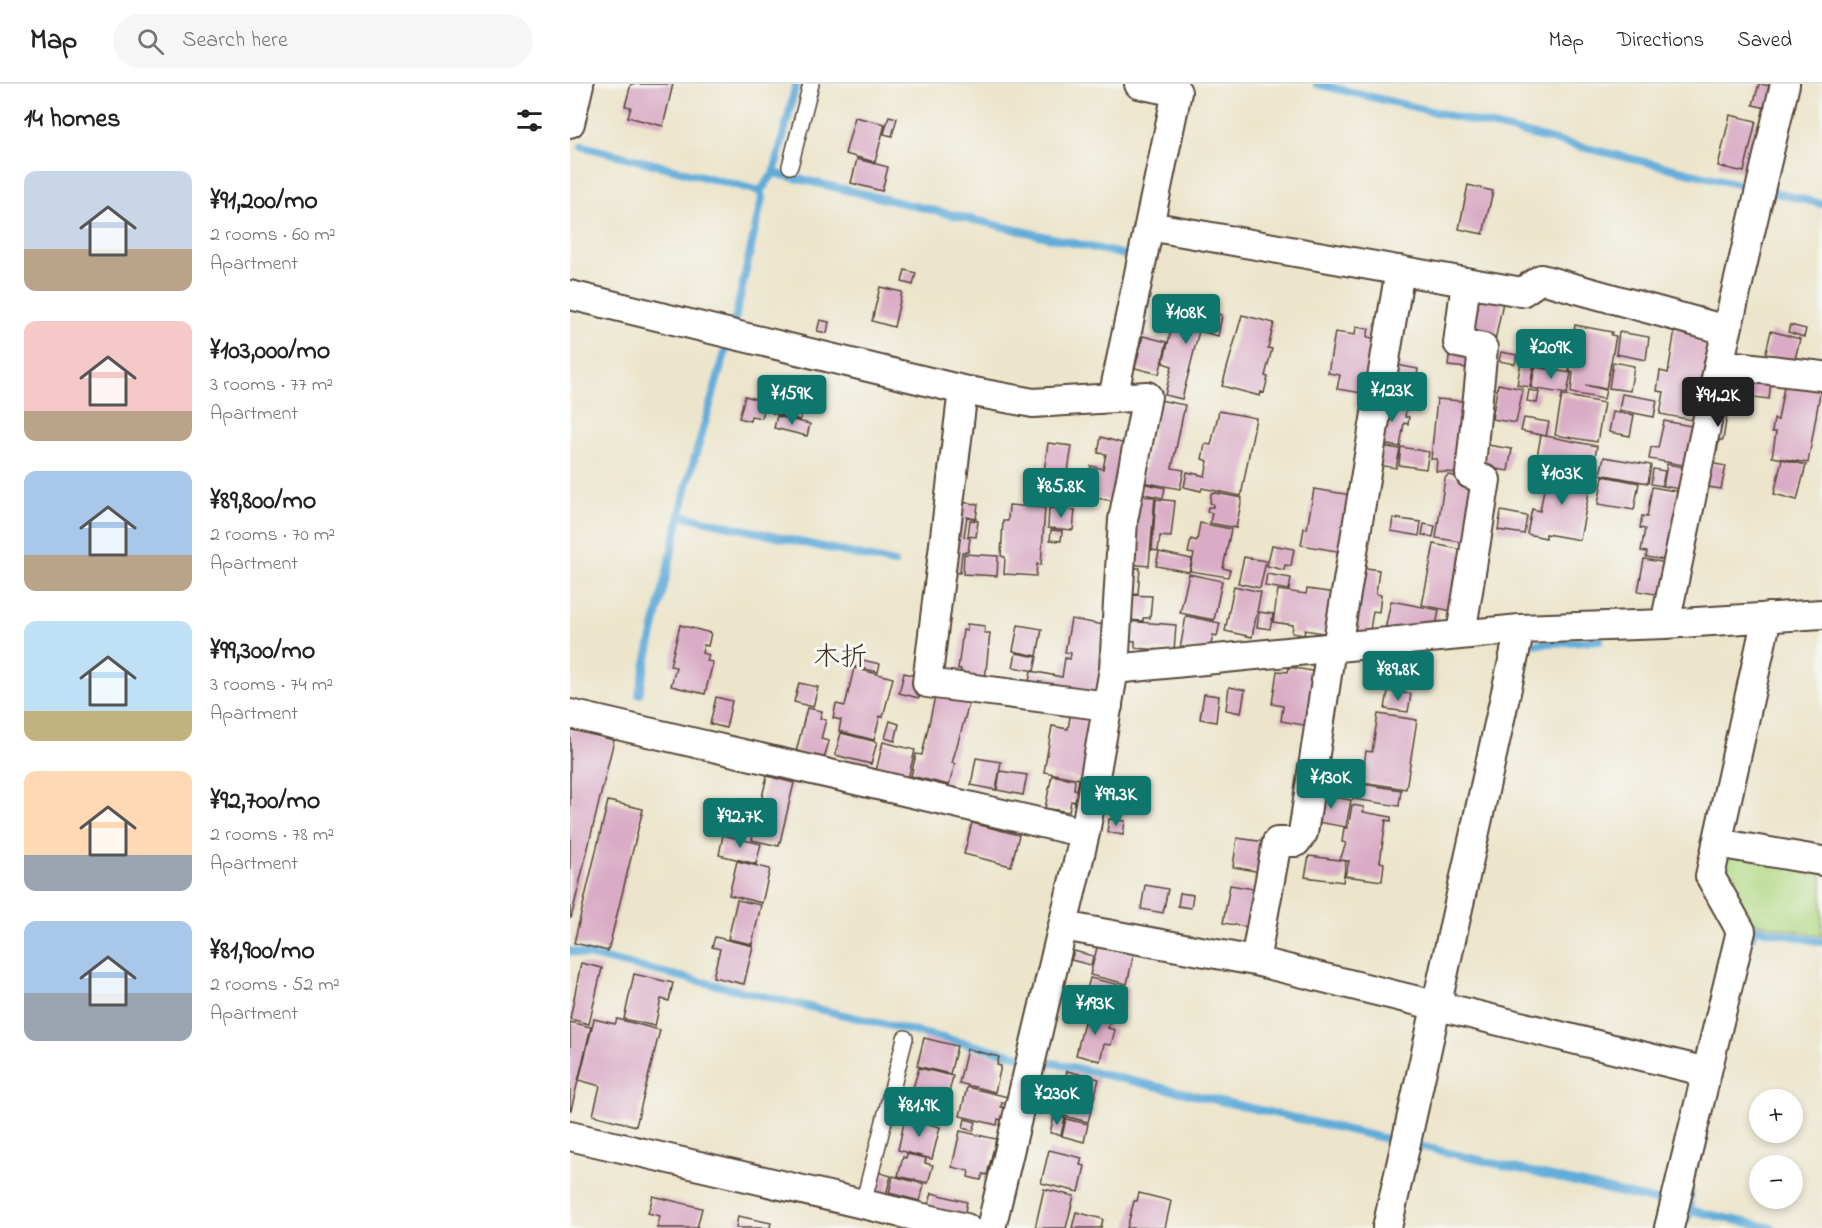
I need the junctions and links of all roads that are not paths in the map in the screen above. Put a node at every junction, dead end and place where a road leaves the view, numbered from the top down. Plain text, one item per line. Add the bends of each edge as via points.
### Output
1 (579, 84) edge
2 (811, 84) edge
3 (1139, 84) edge
4 (1785, 84) edge
5 (1178, 88) edge
6 (570, 123) edge
7 (790, 166) dead end
8 (1149, 226) junction
9 (1400, 270) junction
10 (1466, 282) junction
11 (570, 295) edge
12 (1726, 330) junction
13 (1719, 364) junction
14 (1822, 376) edge
15 (963, 390) junction
16 (1113, 398) junction
17 (1822, 614) edge
18 (1767, 617) junction
19 (1665, 624) junction
20 (1520, 629) junction
21 (1461, 634) junction
22 (1334, 647) junction
23 (1114, 669) junction
24 (1108, 706) junction
25 (570, 714) edge
26 (1085, 833) junction
27 (1717, 843) junction
28 (1822, 861) edge
29 (1063, 926) junction
30 (1255, 961) junction
31 (1436, 1006) junction
32 (905, 1038) dead end
33 (1707, 1072) junction
34 (570, 1136) edge
35 (863, 1204) junction
36 (966, 1228) edge
37 (991, 1228) edge
38 (1387, 1228) edge
39 (1669, 1228) edge

1 - 6 street
2 - 7 lane
3 - 5 street
4 - 12 street
5 - 8 street
8 - 9 street
8 - 16 street
9 - 10 street
9 - 22 street
10 - 12 street via 1522,292 1541,279
10 - 21 street via 1458,344 1482,348 1470,474 1486,480
11 - 15 street
12 - 13 street
13 - 14 street
13 - 19 street
15 - 16 street via 1033,402
15 - 24 street via 927,683
16 - 23 street via 1147,396 1123,520
17 - 18 street
18 - 19 street
18 - 27 street
19 - 20 street
20 - 21 street
20 - 31 street
21 - 22 street
22 - 23 street
22 - 30 street via 1303,833 1296,842 1277,842
23 - 24 street
24 - 26 street
25 - 26 street
26 - 29 street
27 - 28 street
27 - 33 street via 1710,876 1741,931
29 - 30 street
29 - 37 street
30 - 31 street
31 - 33 street
31 - 38 street
32 - 35 lane
33 - 39 street
34 - 35 street
35 - 36 street

